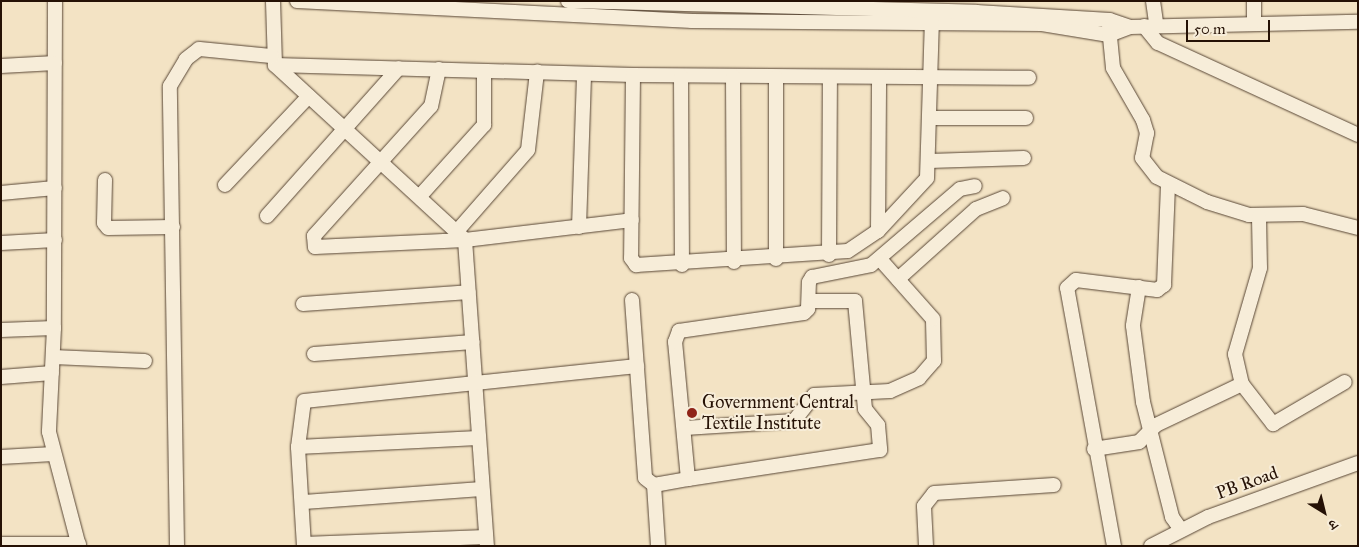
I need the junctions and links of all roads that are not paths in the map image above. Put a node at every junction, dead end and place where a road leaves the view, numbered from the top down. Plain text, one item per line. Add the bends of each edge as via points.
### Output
1 (56, 1) edge
2 (273, 1) edge
3 (297, 1) edge
4 (568, 1) edge
5 (1152, 1) edge
6 (1254, 1) edge
7 (453, 5) edge
8 (896, 6) edge
9 (694, 7) junction
10 (766, 11) edge
11 (976, 12) edge
12 (882, 17) junction
13 (932, 18) junction
14 (1110, 20) junction
15 (692, 22) junction
16 (1254, 22) junction
17 (1358, 22) edge
18 (1143, 25) junction
19 (1109, 34) junction
20 (273, 61) junction
21 (55, 63) junction
22 (1, 66) edge
23 (399, 68) junction
24 (439, 70) junction
25 (484, 70) junction
26 (536, 72) junction
27 (584, 74) junction
28 (632, 75) junction
29 (680, 76) junction
30 (733, 76) junction
31 (931, 76) junction
32 (776, 77) junction
33 (879, 77) junction
34 (830, 78) junction
35 (1030, 78) dead end
36 (309, 96) junction
37 (930, 118) junction
38 (1026, 118) dead end
39 (346, 130) junction
40 (1358, 135) edge
41 (1024, 158) dead end
42 (929, 161) junction
43 (382, 164) junction
44 (105, 180) dead end
45 (1168, 184) junction
46 (225, 185) dead end
47 (975, 186) dead end
48 (55, 188) junction
49 (1, 193) edge
50 (420, 196) junction
51 (1003, 198) dead end
52 (267, 216) dead end
53 (1259, 218) junction
54 (632, 220) junction
55 (579, 226) junction
56 (172, 228) junction
57 (1358, 228) edge
58 (878, 231) junction
59 (462, 235) junction
60 (55, 240) junction
61 (1, 244) edge
62 (828, 255) junction
63 (776, 259) junction
64 (880, 259) junction
65 (734, 262) junction
66 (682, 265) junction
67 (898, 279) junction
68 (1139, 288) junction
69 (469, 292) junction
70 (632, 300) dead end
71 (808, 301) junction
72 (303, 304) dead end
73 (54, 328) junction
74 (1, 330) edge
75 (473, 342) junction
76 (314, 354) dead end
77 (54, 357) junction
78 (144, 361) dead end
79 (637, 366) junction
80 (52, 374) junction
81 (1, 377) edge
82 (1345, 382) dead end
83 (1242, 384) junction
84 (473, 385) junction
85 (863, 394) junction
86 (685, 428) junction
87 (1150, 429) junction
88 (478, 438) junction
89 (298, 447) junction
90 (1094, 450) junction
91 (53, 454) junction
92 (1, 457) edge
93 (1358, 463) edge
94 (688, 480) junction
95 (654, 485) junction
96 (1054, 485) dead end
97 (482, 489) junction
98 (304, 502) junction
99 (1182, 530) junction
100 (486, 542) edge
101 (1, 544) edge
102 (79, 545) edge
103 (304, 545) edge
104 (177, 546) edge
105 (658, 546) edge
106 (926, 546) edge
107 (1114, 546) edge
108 (1151, 546) edge

1 - 21 street
2 - 20 street
3 - 7 street
4 - 9 street
5 - 18 street
6 - 16 street
7 - 15 street
8 - 12 street
8 - 13 street
9 - 10 street
9 - 15 street
10 - 12 street
10 - 15 street
11 - 13 street
11 - 14 street
11 - 19 street
12 - 13 street
13 - 31 street
14 - 18 street
14 - 19 street
16 - 17 street
16 - 18 street
18 - 19 street
18 - 40 street via 1158,43
19 - 45 street via 1115,76 1146,127 1144,164
20 - 23 street
20 - 36 street
20 - 56 street via 199,48 172,81
21 - 22 street
21 - 48 street
23 - 24 street
23 - 39 street
24 - 25 street
24 - 43 street via 431,106
25 - 26 street
25 - 50 street via 484,125
26 - 27 street
26 - 59 street via 528,150
27 - 28 street
27 - 55 street
28 - 29 street
28 - 54 street
29 - 30 street
29 - 66 street
30 - 32 street
30 - 65 street
31 - 33 street
31 - 35 street
31 - 37 street
32 - 34 street
32 - 63 street
33 - 34 street
33 - 58 street
34 - 62 street
36 - 39 street
36 - 46 street
37 - 38 street
37 - 42 street
39 - 43 street
39 - 52 street
41 - 42 street
42 - 58 street via 922,186
43 - 50 street
43 - 59 street via 314,236 315,247
44 - 56 street via 104,223 108,228
45 - 53 street via 1207,202
45 - 68 street via 1164,285 1157,290
47 - 64 street via 960,189
48 - 49 street
48 - 60 street
50 - 59 street
51 - 67 street via 976,209
53 - 57 street via 1303,214
53 - 83 street via 1260,268 1235,354
54 - 55 street
54 - 66 street via 631,258 636,265
55 - 59 street
56 - 104 street
58 - 62 street via 852,249
59 - 69 street
60 - 61 street
60 - 73 street
62 - 63 street
63 - 65 street
64 - 67 street
64 - 71 street via 864,267 812,277
65 - 66 street
67 - 85 street via 933,319 934,362 909,385
68 - 87 street via 1134,337
68 - 90 street via 1076,280 1067,288
69 - 72 street
69 - 75 street
70 - 79 street
71 - 85 street via 855,301
71 - 86 street via 806,311 799,314 678,331 675,342
73 - 74 street
73 - 77 street
75 - 76 street
75 - 84 street
77 - 78 street
77 - 80 street
79 - 84 street
79 - 95 street via 644,478
80 - 81 street
80 - 91 street via 49,432
82 - 83 street via 1273,424
83 - 87 street
84 - 88 street
84 - 89 street via 304,401
85 - 86 street via 814,395 794,421
85 - 94 street via 865,409 880,430 880,450 875,455
86 - 94 street
87 - 90 street via 1139,442
87 - 99 street via 1172,517
88 - 89 street
88 - 97 street
89 - 98 street
90 - 107 street
91 - 92 street
91 - 102 street
93 - 99 street, PB Road
94 - 95 street
95 - 105 street
96 - 106 street via 934,493 925,501
97 - 98 street
97 - 100 street
98 - 103 street
99 - 108 street, PB Road
100 - 103 street
101 - 102 street

